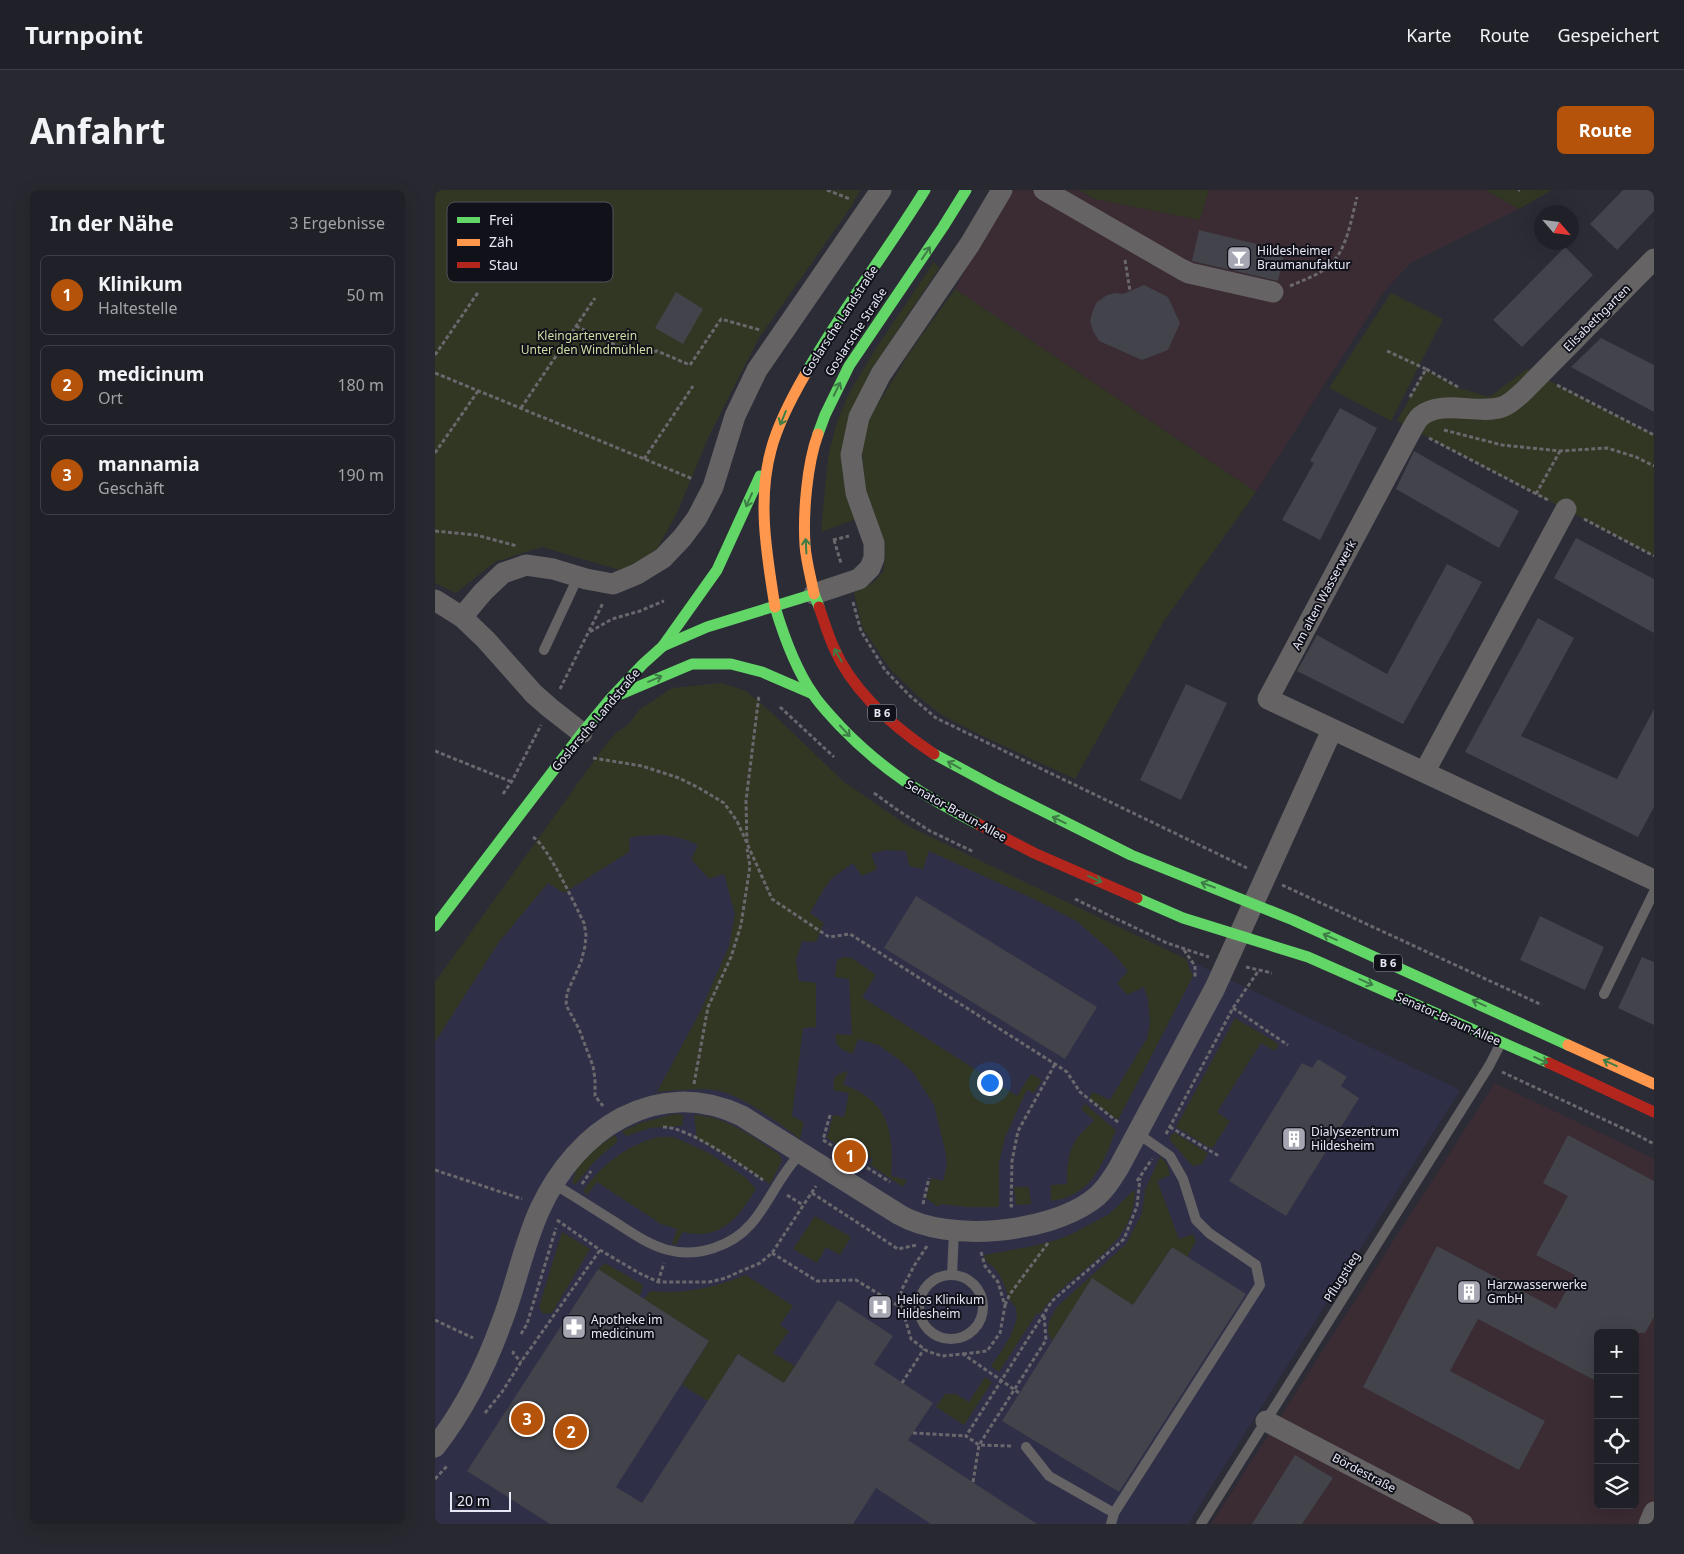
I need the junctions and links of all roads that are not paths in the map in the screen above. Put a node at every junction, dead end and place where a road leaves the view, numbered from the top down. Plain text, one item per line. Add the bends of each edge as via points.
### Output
1 (881, 190) edge
2 (925, 190) edge
3 (966, 190) edge
4 (1002, 190) edge
5 (1044, 190) edge
6 (1654, 259) edge
7 (1273, 292) road end
8 (1412, 429) joint
9 (769, 456) junction
10 (1566, 509) road end
11 (578, 577) junction
12 (814, 594) junction
13 (435, 600) edge
14 (775, 607) junction
15 (462, 617) junction
16 (663, 646) junction
17 (544, 650) dead end
18 (813, 694) junction
19 (611, 698) junction
20 (1331, 730) junction
21 (582, 733) junction
22 (1425, 772) junction
23 (1654, 880) edge
24 (1654, 892) edge
25 (1253, 903) junction
26 (435, 926) edge
27 (1239, 935) junction
28 (1604, 994) dead end
29 (1501, 1042) junction
30 (1654, 1084) edge
31 (1654, 1112) edge
32 (1128, 1128) junction
33 (801, 1153) junction
34 (553, 1184) junction
35 (953, 1231) junction
36 (952, 1275) junction
37 (1266, 1421) junction
38 (435, 1447) edge
39 (1027, 1447) road end
40 (1654, 1512) edge
41 (1114, 1513) junction
42 (1111, 1524) edge
43 (1201, 1524) edge
44 (1463, 1524) edge
45 (1649, 1524) edge

1 - 11 street via 757,370 735,416 713,487 682,538 663,558 613,584
2 -> 9 main road, Goslarsche Landstraße via 809,366 783,417
12 -> 3 main road, Goslarsche Straße via 805,545 806,496 815,443 825,415 849,366
4 - 12 street via 970,244 881,374 859,417 851,455 857,494 874,543 874,558 859,579
5 - 7 street via 1189,273
6 - 8 street, Elisabethgarten via 1525,391 1505,406 1429,411
8 - 20 street, Am alten Wasserwerk via 1268,699
9 - 14 main road, Goslarsche Landstraße via 764,505 765,542
9 -> 16 main road via 724,558
10 - 22 street
11 - 15 street via 527,565 503,573
11 - 17 lane
12 - 14 main road, B 6
25 -> 12 main road, B 6 via 1131,855 997,788 912,739 888,719 851,676 834,649
13 - 15 street
14 - 16 main road, Goslarsche Landstraße / B 6 via 707,627
14 - 18 main road, Senator-Braun-Allee / B 6 via 793,657
15 - 21 street via 534,694
16 - 19 main road, Goslarsche Landstraße / B 6
19 -> 18 main road, B 6 via 692,664 731,664 762,672
18 -> 27 main road, Senator-Braun-Allee / B 6 via 857,744 883,767 945,807 1034,853 1183,918
19 - 21 main road, Goslarsche Landstraße / B 6
20 - 22 street, Am alten Wasserwerk
20 - 25 street
21 - 26 main road, Goslarsche Landstraße / B 6
22 - 23 street, Am alten Wasserwerk
24 - 28 lane
25 - 27 street
30 -> 25 main road, B 6
27 -> 29 main road, Senator-Braun-Allee / B 6 via 1308,957
27 - 32 street via 1215,988
29 -> 31 main road, Senator-Braun-Allee / B 6
29 - 37 lane, Pflugstieg
32 - 35 street via 1118,1169 1091,1201 1047,1221 998,1231
32 - 41 lane via 1170,1156 1183,1179 1196,1220 1209,1233 1256,1265 1260,1284
33 - 34 street via 729,1110 705,1103 668,1103 634,1112 596,1134 584,1144
33 - 34 lane via 751,1224 732,1240 711,1249 685,1254 647,1242
33 - 35 street via 910,1221
34 - 38 street via 536,1219 501,1324 481,1372 468,1399
35 - 36 lane
36 - 36 lane via 932,1282 925,1290 919,1310 928,1329 947,1339 967,1335 975,1329 983,1310 978,1290 971,1282
37 - 43 lane, Pflugstieg
37 - 44 street, Bördestraße
39 - 41 lane via 1049,1476
40 - 45 street
41 - 42 lane

